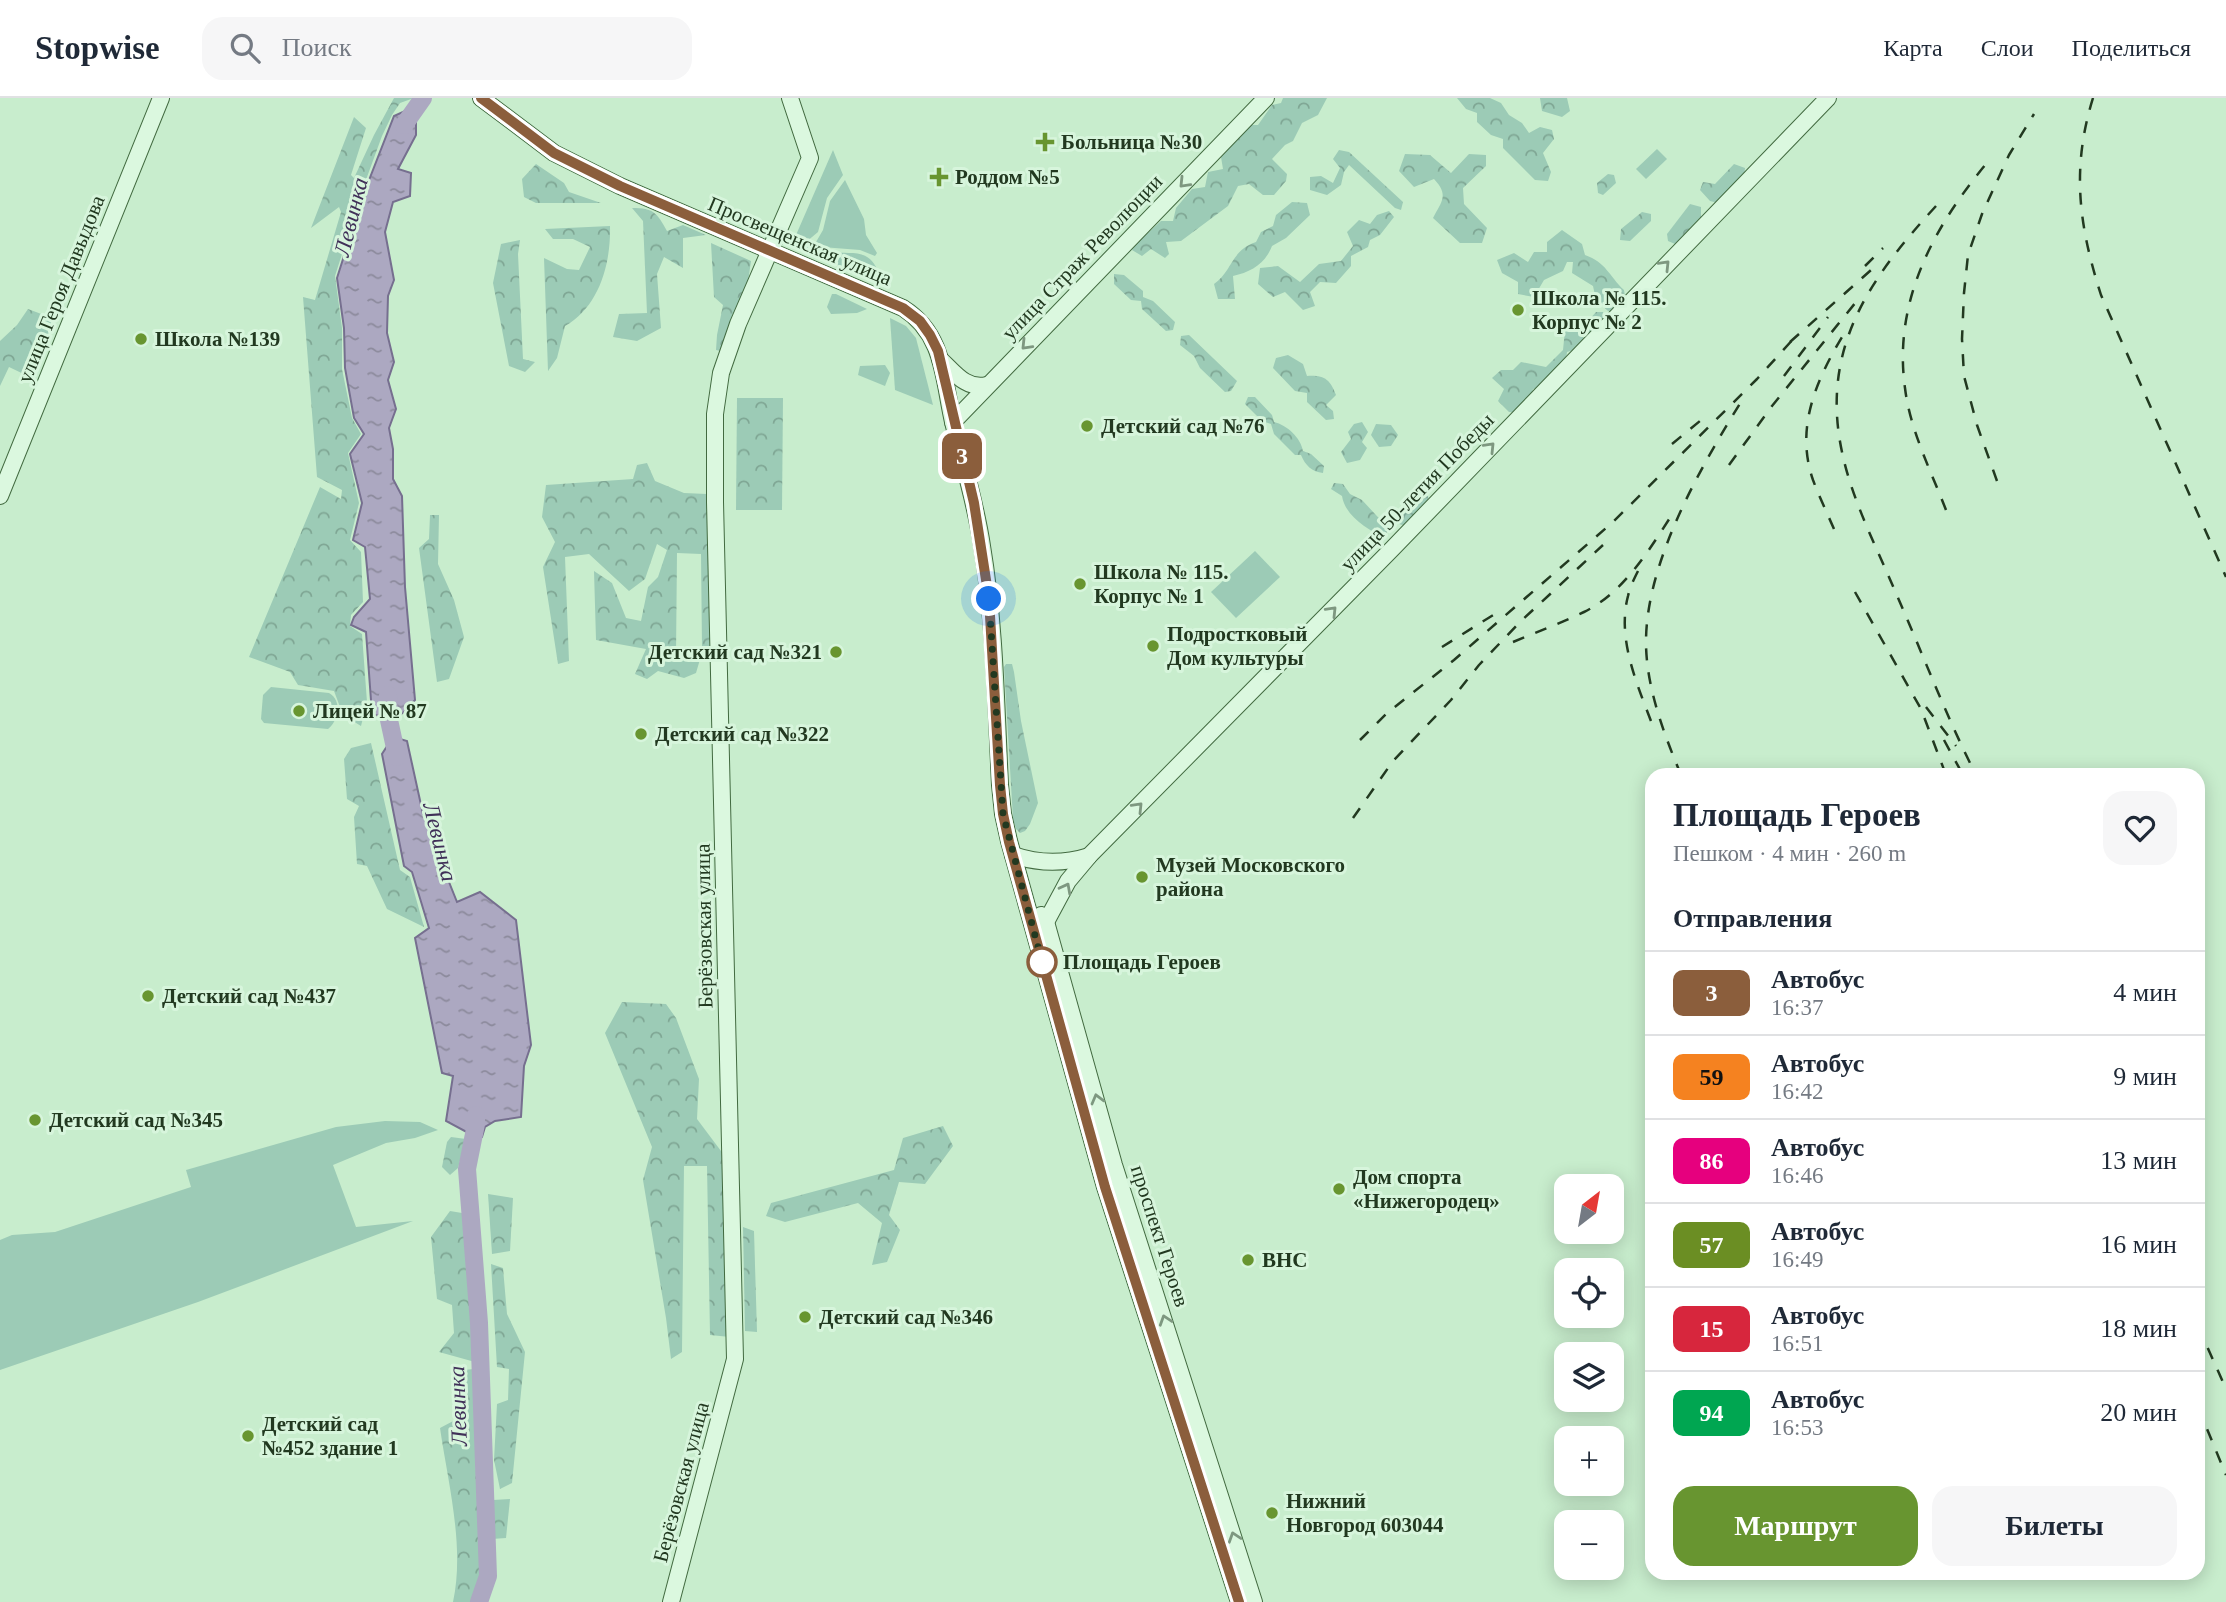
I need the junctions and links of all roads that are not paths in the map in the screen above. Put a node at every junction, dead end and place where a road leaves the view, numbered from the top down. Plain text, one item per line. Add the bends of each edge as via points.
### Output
1 (161, 98) edge
2 (481, 98) edge
3 (790, 98) edge
4 (1266, 98) edge
5 (1828, 98) edge
6 (771, 251) junction
7 (940, 359) junction
8 (987, 386) junction
9 (953, 422) junction
10 (0, 496) edge
11 (1013, 855) junction
12 (1089, 856) junction
13 (1023, 886) junction
14 (1046, 922) junction
15 (671, 1602) edge
16 (1239, 1602) edge
17 (1254, 1602) edge

1 - 10 street, улица Героя Давыдова
2 - 6 street, Просвещенская улица via 580,167
3 - 6 street, Берёзовская улица via 810,158
4 -> 8 street, улица Страж Революции
12 -> 5 street, улица 50-летия Победы
6 - 7 street, Просвещенская улица via 914,315
6 - 15 street, Берёзовская улица via 725,358 715,414 735,1359
7 - 8 street via 967,383
7 - 9 street, Просвещенская улица
8 - 9 street, улица Страж Революции
9 - 11 street, Просвещенская улица via 982,545 1003,814
11 - 12 street via 1030,861 1069,862
11 - 13 street, проспект Героев
14 -> 12 street, улица 50-летия Победы via 1068,881
13 - 14 street, проспект Героев
13 - 16 street, проспект Героев via 1105,1187
17 -> 14 street, проспект Героев via 1114,1165

